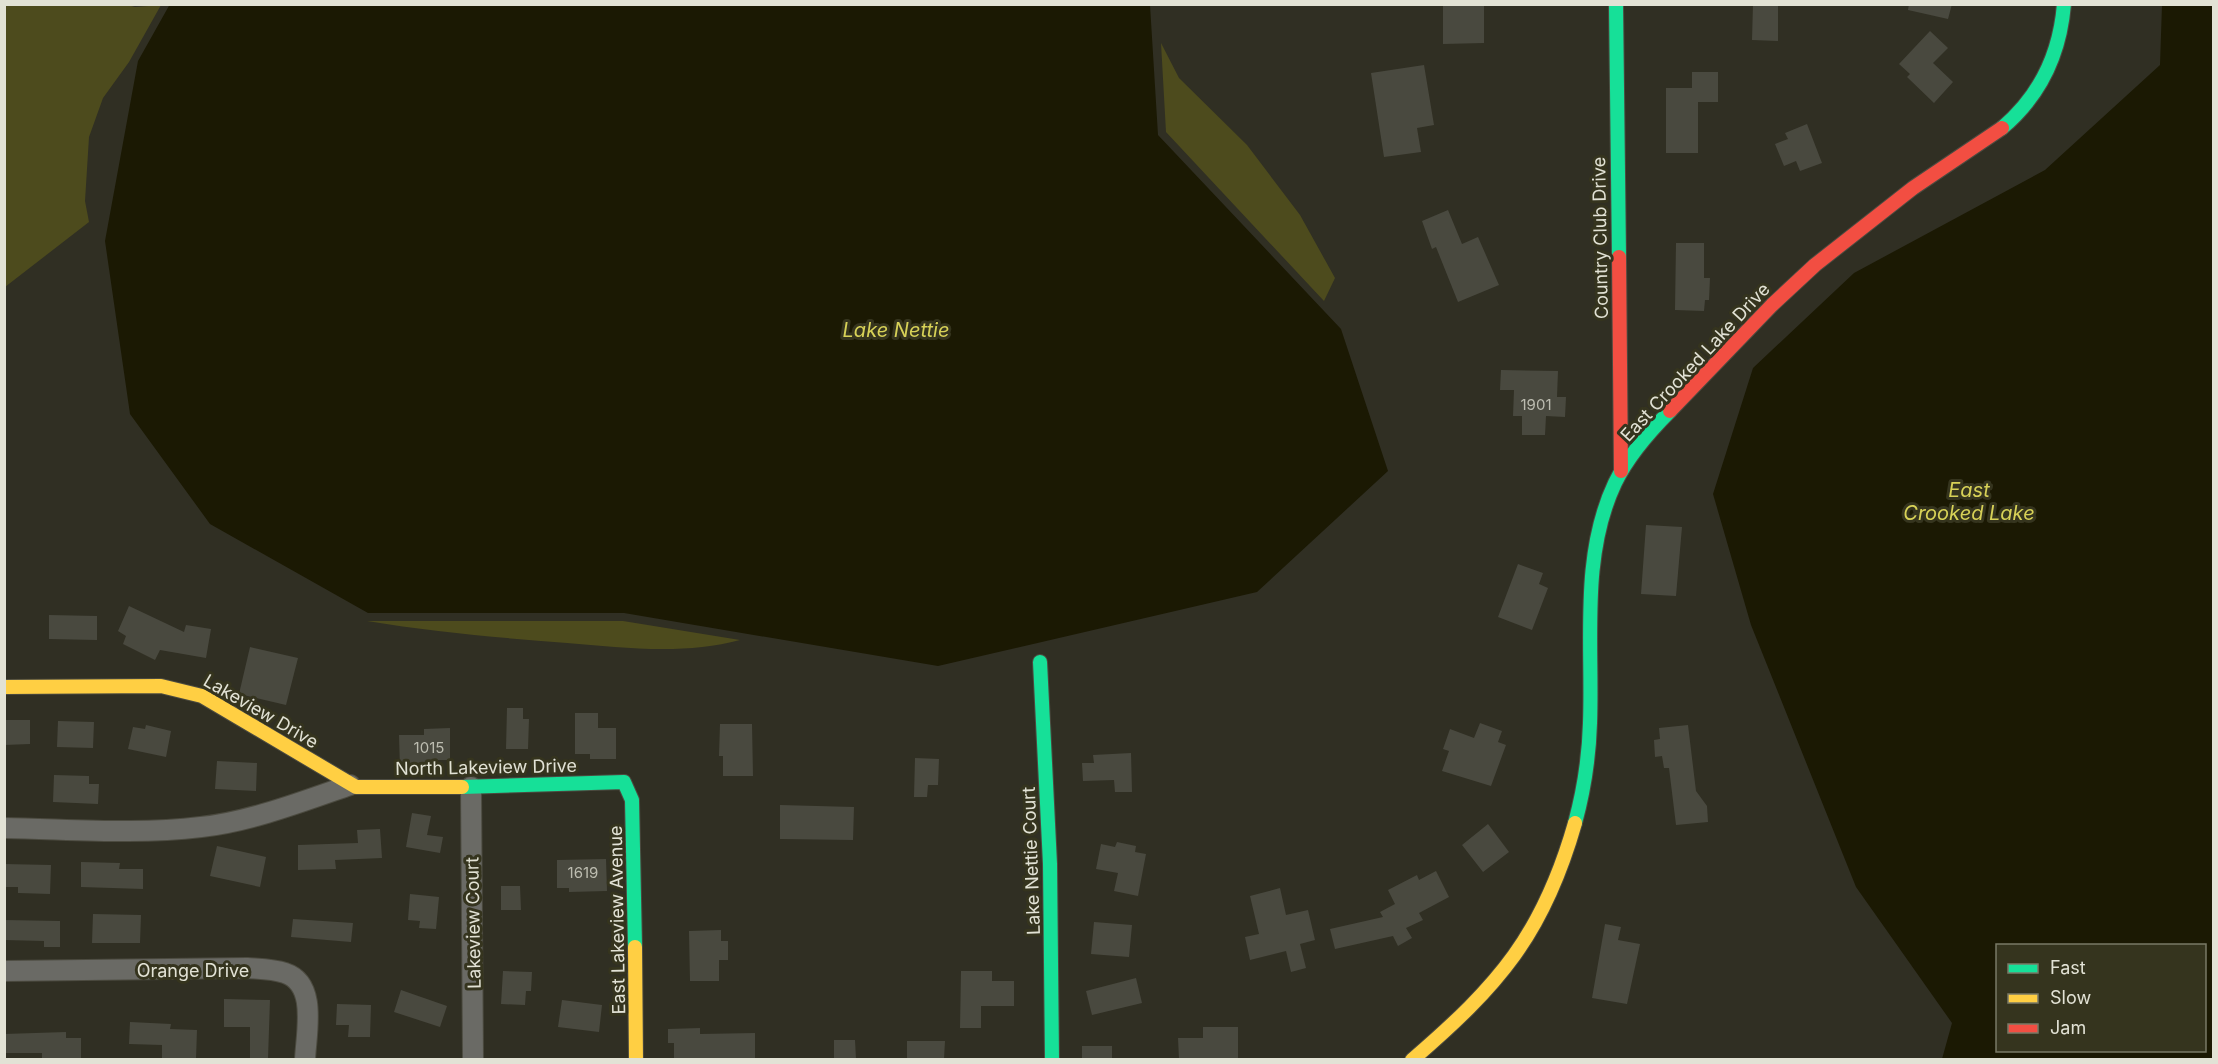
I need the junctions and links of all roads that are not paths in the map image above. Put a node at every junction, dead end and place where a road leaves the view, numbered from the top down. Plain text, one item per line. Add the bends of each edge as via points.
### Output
1 (1616, 4) edge
2 (2064, 4) edge
3 (1621, 471) junction
4 (1040, 662) dead end
5 (4, 687) edge
6 (624, 782) joint
7 (350, 785) junction
8 (471, 788) junction
9 (4, 828) edge
10 (4, 971) edge
11 (305, 1059) edge
12 (473, 1059) edge
13 (636, 1059) edge
14 (1052, 1059) edge
15 (1412, 1059) edge

1 - 3 street, Country Club Drive
2 - 3 street, East Crooked Lake Drive via 2063,29 2054,58 2034,94 2006,125 1918,185 1815,265 1663,420
3 - 15 street, East Crooked Lake Drive via 1605,513 1595,560 1589,626 1588,753 1578,814 1563,864 1538,920 1508,967 1466,1015
4 - 14 street, Lake Nettie Court via 1050,864
5 - 7 street, Lakeview Drive via 184,689
6 - 8 street, North Lakeview Drive
6 - 13 street, East Lakeview Avenue via 633,800
7 - 8 street, North Lakeview Drive
7 - 9 street via 201,827 130,831
8 - 12 street, Lakeview Court
10 - 11 street, Orange Drive via 247,968 284,973 295,979 307,1001

